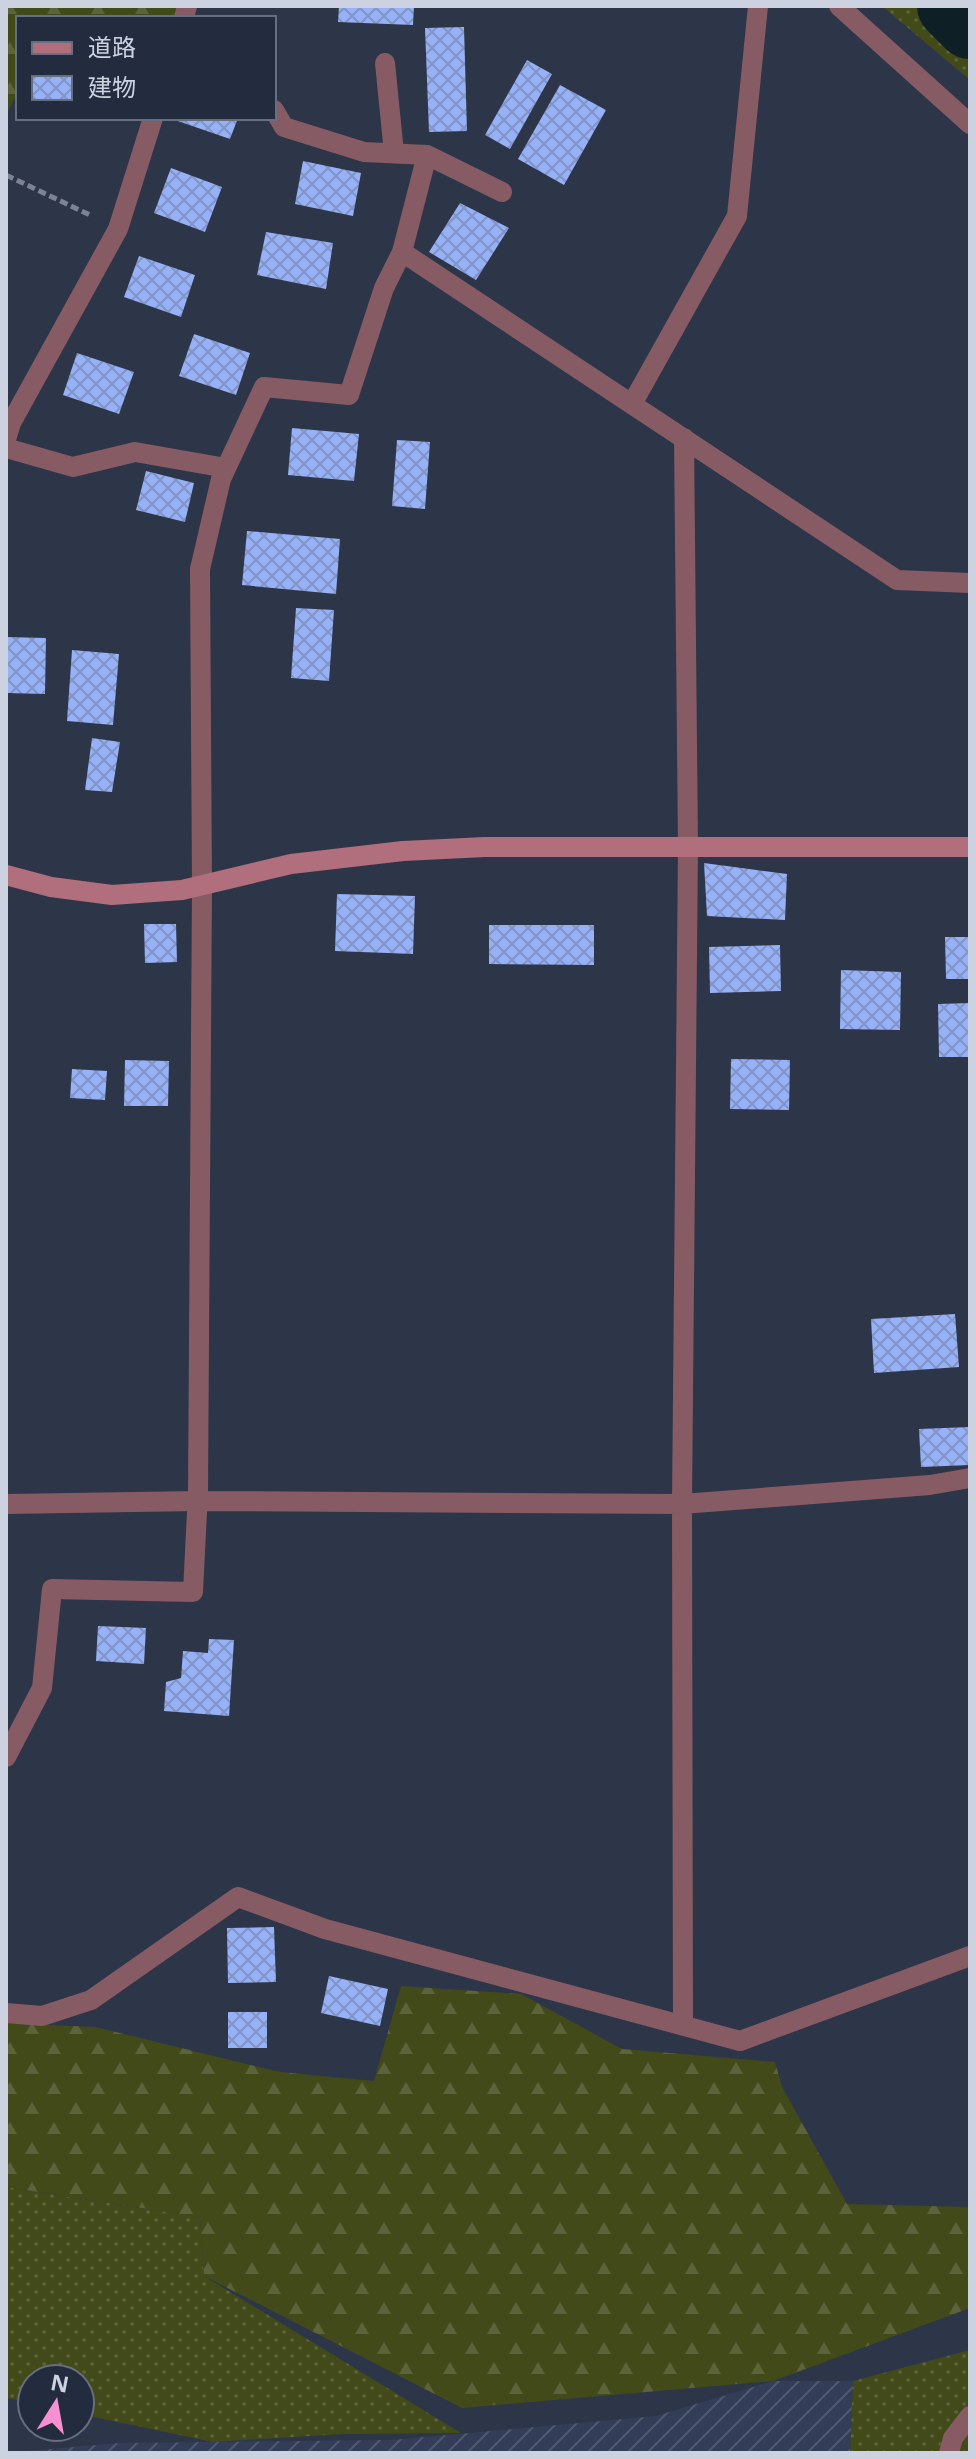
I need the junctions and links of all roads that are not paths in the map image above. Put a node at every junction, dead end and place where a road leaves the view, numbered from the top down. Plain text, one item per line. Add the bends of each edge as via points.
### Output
1 (758, 6) edge
2 (839, 6) edge
3 (385, 63) dead end
4 (276, 113) edge
5 (152, 120) edge
6 (970, 124) edge
7 (394, 153) junction
8 (427, 155) junction
9 (502, 192) dead end
10 (402, 252) junction
11 (632, 404) junction
12 (684, 438) junction
13 (6, 439) edge
14 (6, 448) edge
15 (226, 468) junction
16 (970, 583) edge
17 (688, 846) junction
18 (970, 847) edge
19 (6, 875) edge
20 (202, 886) junction
21 (970, 1478) edge
22 (198, 1501) junction
23 (6, 1504) edge
24 (682, 1504) junction
25 (6, 1757) edge
26 (970, 1956) edge
27 (6, 2013) edge
28 (683, 2026) junction
29 (970, 2416) edge
30 (949, 2453) edge

1 - 11 street via 737,216
2 - 6 street
3 - 7 street
4 - 7 street via 284,127 364,152
5 - 13 street via 118,229
7 - 8 street
8 - 9 street
8 - 10 street
10 - 11 street
10 - 15 street via 384,288 349,395 264,387
11 - 12 street
12 - 16 street via 897,580
12 - 17 street
14 - 15 street via 73,467 135,452
15 - 20 street via 200,569
17 - 18 street
17 - 20 street via 403,851 291,864
17 - 24 street
19 - 20 street via 112,895
20 - 22 street
21 - 24 street
22 - 23 street
22 - 24 street
22 - 25 street via 193,1592 52,1589 42,1688
24 - 28 street
26 - 28 street via 740,2041
27 - 28 street via 42,2016 91,2000 238,1897 325,1929
29 - 30 street

